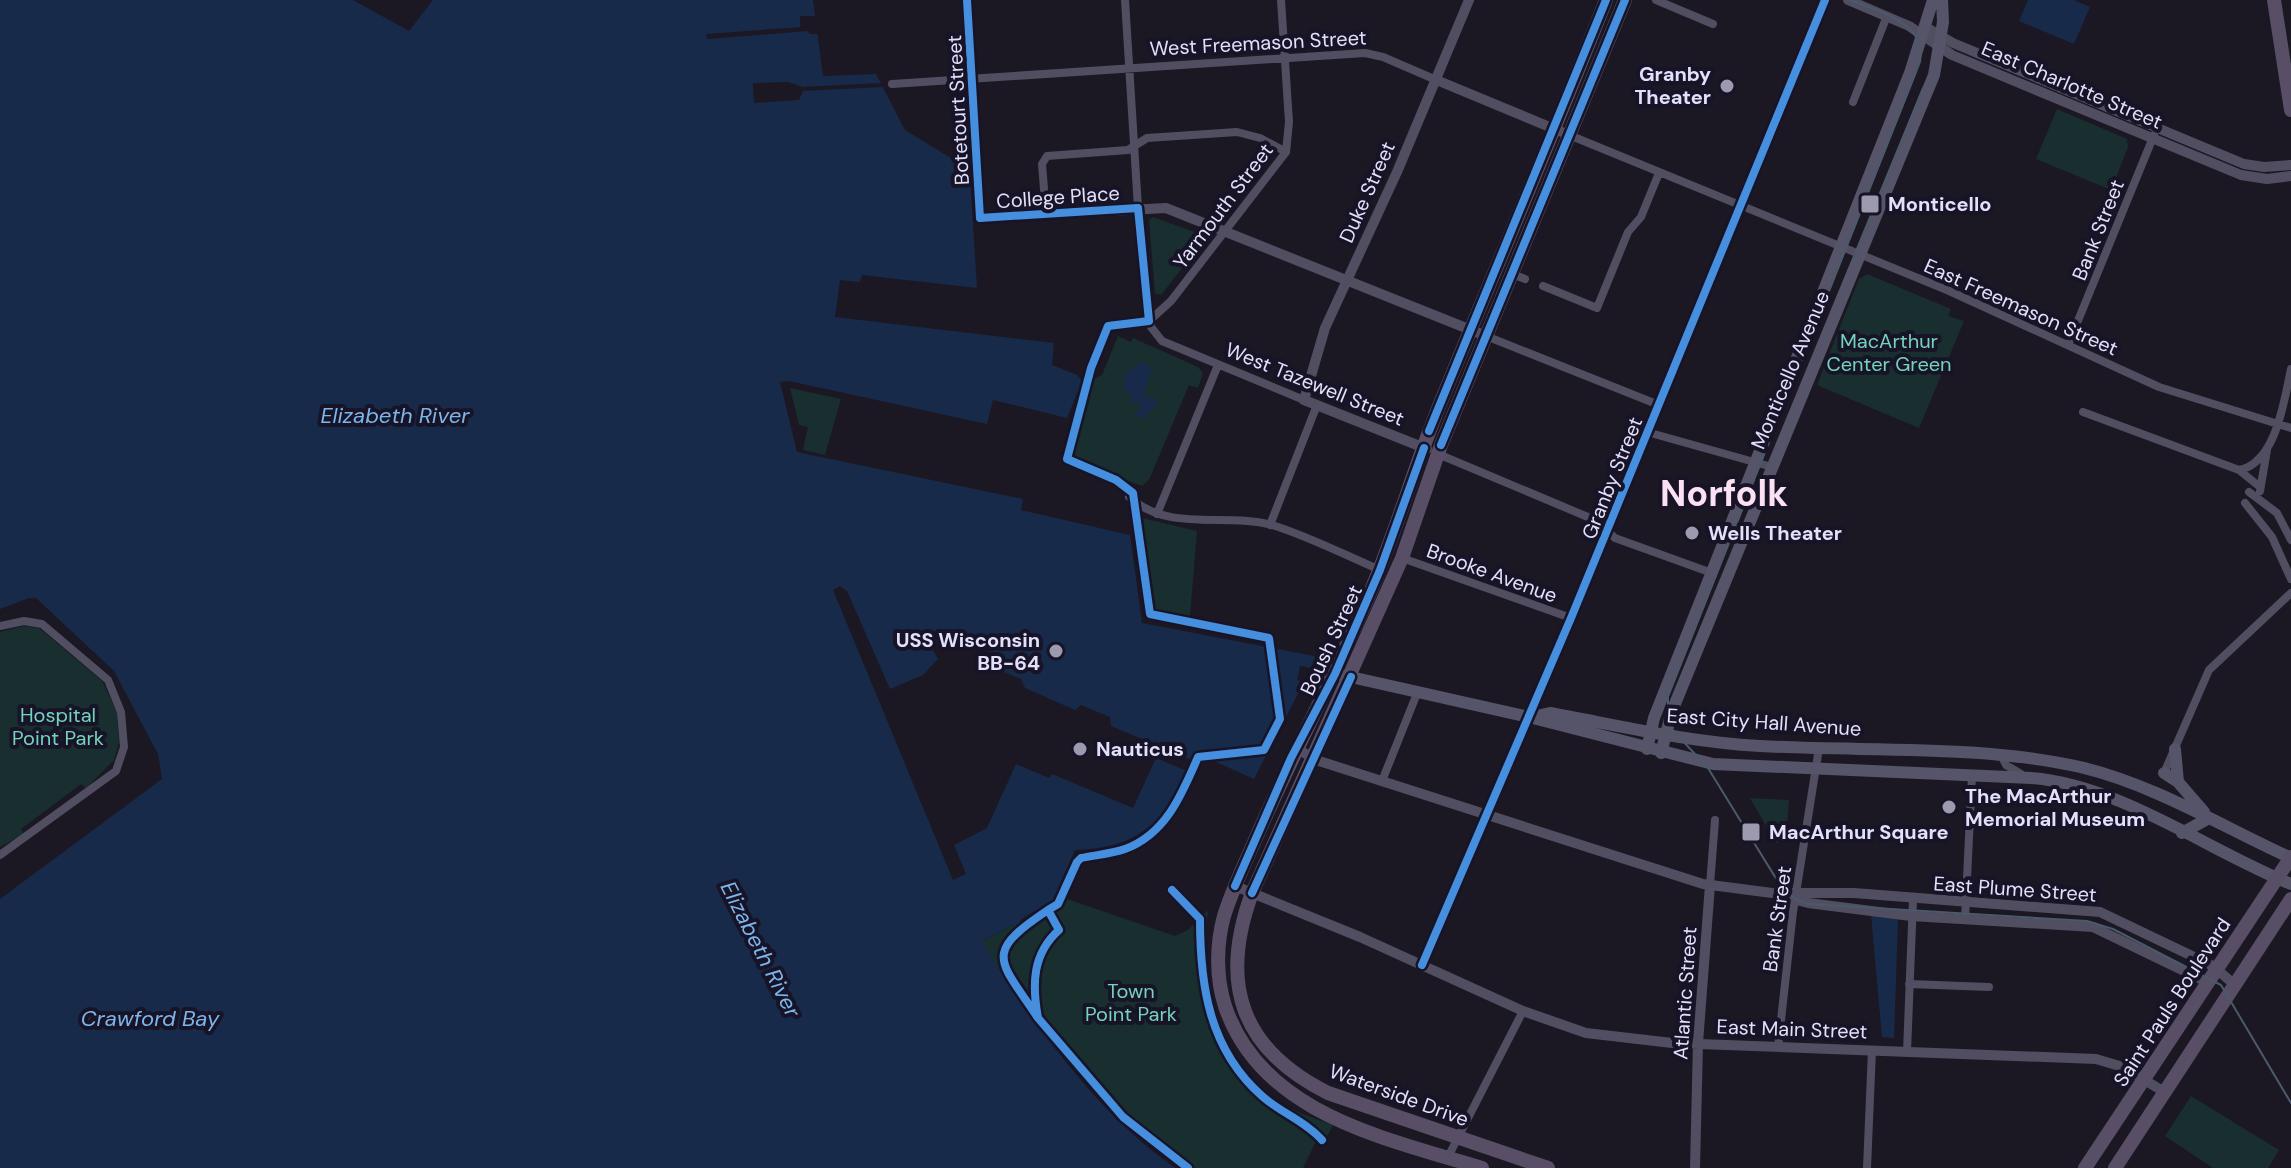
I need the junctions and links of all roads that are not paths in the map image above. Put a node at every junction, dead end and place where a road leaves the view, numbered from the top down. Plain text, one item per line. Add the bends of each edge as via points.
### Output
1 (967, 0) edge
2 (1125, 0) edge
3 (1281, 0) edge
4 (1469, 0) edge
5 (1606, 0) edge
6 (1625, 0) edge
7 (1656, 0) edge
8 (1825, 0) edge
9 (1848, 0) edge
10 (1933, 0) edge
11 (1942, 0) edge
12 (2274, 0) edge
13 (1887, 16) junction
14 (1713, 24) dead end
15 (1923, 31) junction
16 (1940, 43) junction
17 (1286, 58) junction
18 (1129, 68) junction
19 (1434, 79) junction
20 (972, 80) junction
21 (892, 84) dead end
22 (1853, 102) dead end
23 (2291, 110) edge
24 (1553, 128) junction
25 (2155, 133) junction
26 (1569, 135) junction
27 (1134, 147) junction
28 (1286, 152) junction
29 (2291, 165) edge
30 (1659, 173) junction
31 (2291, 176) edge
32 (1740, 207) junction
33 (1138, 208) junction
34 (1046, 214) junction
35 (980, 218) joint
36 (1228, 231) junction
37 (1841, 247) junction
38 (1861, 255) junction
39 (1347, 280) junction
40 (1543, 286) dead end
41 (1149, 321) junction
42 (1471, 329) junction
43 (1486, 336) junction
44 (2068, 345) junction
45 (1218, 365) junction
46 (2291, 369) edge
47 (1304, 400) junction
48 (1317, 405) junction
49 (1659, 405) junction
50 (2083, 412) dead end
51 (2276, 423) junction
52 (2291, 428) edge
53 (1647, 432) junction
54 (2267, 449) junction
55 (1431, 451) junction
56 (1756, 463) junction
57 (1772, 467) junction
58 (2239, 470) junction
59 (2260, 487) junction
60 (2249, 492) dead end
61 (1129, 497) dead end
62 (2259, 497) junction
63 (2245, 503) dead end
64 (1157, 514) junction
65 (1270, 525) junction
66 (1608, 530) junction
67 (2291, 540) edge
68 (1402, 558) junction
69 (1380, 570) junction
70 (1712, 573) junction
71 (2291, 579) edge
72 (2291, 593) edge
73 (1571, 618) junction
74 (0, 626) edge
75 (1343, 676) junction
76 (1418, 691) junction
77 (1529, 717) junction
78 (1650, 735) junction
79 (1665, 737) junction
80 (1296, 748) junction
81 (1819, 748) junction
82 (1647, 749) junction
83 (2175, 749) junction
84 (1661, 753) junction
85 (2002, 757) junction
86 (1311, 758) junction
87 (1814, 770) junction
88 (2164, 773) joint
89 (1972, 776) junction
90 (2031, 778) junction
91 (1382, 781) junction
92 (2178, 782) junction
93 (1486, 817) junction
94 (2209, 818) junction
95 (1715, 820) dead end
96 (2182, 833) junction
97 (0, 855) edge
98 (2291, 857) edge
99 (2284, 881) edge
100 (1710, 885) junction
101 (1235, 886) junction
102 (1252, 893) junction
103 (1796, 896) junction
104 (2291, 899) edge
105 (1913, 900) junction
106 (1966, 903) junction
107 (1911, 916) junction
108 (1965, 919) junction
109 (1422, 965) junction
110 (2218, 969) junction
111 (2209, 983) junction
112 (1909, 984) junction
113 (2236, 986) junction
114 (1989, 987) dead end
115 (1523, 1011) junction
116 (1698, 1043) junction
117 (1778, 1047) junction
118 (1872, 1050) junction
119 (1907, 1052) junction
120 (2145, 1079) junction
121 (2166, 1093) junction
122 (1457, 1138) junction
123 (1507, 1155) junction
124 (1448, 1157) junction
125 (2087, 1167) edge
126 (1482, 1168) edge
127 (1488, 1168) edge
128 (1548, 1168) edge
129 (1695, 1168) edge
130 (1867, 1168) edge
131 (2115, 1168) edge

1 - 20 street, Botetourt Street
2 - 18 street
3 - 17 street, Yarmouth Street
4 - 19 street, Duke Street
5 - 24 main road, Boush Street
6 - 26 main road, Boush Street
7 - 14 street
8 - 32 street, Granby Street
9 - 13 street, East Charlotte Street
10 - 15 main road, Monticello Avenue
11 - 16 main road, Monticello Avenue
12 - 23 main road via 2282,24
13 - 15 street, East Charlotte Street
13 - 22 street
15 - 16 street, East Charlotte Street
15 - 37 main road, Monticello Avenue
16 - 25 street, East Charlotte Street
16 - 38 main road, Monticello Avenue via 1934,75
17 - 18 street, West Freemason Street
17 - 19 street, West Freemason Street via 1365,53
17 - 28 street, Yarmouth Street
18 - 20 street, West Freemason Street
18 - 27 street
19 - 24 street, West Freemason Street
19 - 39 street, Duke Street
20 - 21 street, West Freemason Street
20 - 35 street, Botetourt Street
24 - 26 street, West Freemason Street
24 - 42 main road, Boush Street
25 - 29 street, East Charlotte Street via 2244,164
25 - 31 street, East Charlotte Street via 2241,175
25 - 44 street, Bank Street
26 - 30 street, West Freemason Street
26 - 43 main road, Boush Street via 1518,276
27 - 28 street via 1147,138 1237,132
27 - 33 street
27 - 34 street via 1044,158
28 - 36 street, Yarmouth Street
30 - 32 street, West Freemason Street
30 - 40 street via 1597,308
32 - 37 street, East Freemason Street
32 - 49 street, Granby Street
33 - 34 street, College Place
33 - 36 street, College Place via 1166,208
33 - 41 street
34 - 35 street, College Place
36 - 39 street, College Place
36 - 41 street, Yarmouth Street via 1164,310
37 - 38 street, East Freemason Street
37 - 56 main road, Monticello Avenue
38 - 44 street, East Freemason Street
38 - 57 main road, Monticello Avenue
39 - 42 street, College Place
39 - 47 street, Duke Street via 1325,328
41 - 45 street, West Tazewell Street via 1162,341
42 - 43 street, College Place
42 - 55 main road, Boush Street
43 - 49 street, College Place
43 - 55 main road, Boush Street
44 - 51 street, East Freemason Street via 2185,397
45 - 47 street, West Tazewell Street
45 - 64 street
46 - 51 street
47 - 48 street, West Tazewell Street
48 - 55 street, West Tazewell Street
48 - 65 street
49 - 53 street, Granby Street
50 - 58 street
51 - 52 street, East Freemason Street
51 - 54 street
53 - 56 street
53 - 66 street, Granby Street
54 - 58 street via 2256,464
54 - 59 street
55 - 66 street, West Tazewell Street
55 - 68 main road, Boush Street
55 - 69 main road, Boush Street
56 - 57 street
56 - 70 main road, Monticello Avenue
57 - 79 main road, Monticello Avenue
58 - 59 street
59 - 62 street
60 - 62 street
61 - 64 street
62 - 67 street via 2277,513
63 - 71 street via 2272,537
64 - 65 street
65 - 69 street
66 - 70 street, West Tazewell Street via 1615,538
66 - 73 street, Granby Street
68 - 73 street, Brooke Avenue
68 - 75 main road, Boush Street
69 - 75 main road, Boush Street
70 - 78 main road, Monticello Avenue
72 - 83 street via 2209,670
73 - 77 street, Granby Street
74 - 97 street via 42,624 108,680 121,712 124,747 116,771
75 - 76 main road
75 - 80 main road, Boush Street
75 - 86 main road, Boush Street
76 - 77 main road
76 - 91 street
77 - 78 main road, East City Hall Avenue via 1550,713
77 - 82 main road, East City Hall Avenue
77 - 93 street, Granby Street
78 - 79 main road, East City Hall Avenue
78 - 82 main road, Monticello Avenue
79 - 81 main road, East City Hall Avenue
79 - 84 main road, Monticello Avenue
80 - 86 street, East Plume Street
80 - 101 main road, Boush Street
81 - 85 main road, East City Hall Avenue
81 - 87 street, Bank Street
82 - 84 main road, East City Hall Avenue
83 - 88 street
83 - 92 main road
84 - 87 main road, East City Hall Avenue via 1721,766
85 - 90 street via 2011,770
85 - 94 main road, East City Hall Avenue via 2097,771
86 - 91 street, East Plume Street
86 - 102 main road, Boush Street
87 - 89 main road, East City Hall Avenue
87 - 103 street, Bank Street
88 - 92 main road
89 - 90 main road, East City Hall Avenue
89 - 106 street
90 - 96 main road, East City Hall Avenue via 2099,794
91 - 93 street, East Plume Street
92 - 94 main road
93 - 100 street, East Plume Street
93 - 109 street, Granby Street
94 - 96 main road
94 - 98 main road, East City Hall Avenue
95 - 100 street, Atlantic Street
96 - 99 main road, East City Hall Avenue
98 - 99 main road, Saint Pauls Boulevard
99 - 110 main road, Saint Pauls Boulevard
100 - 103 street, East Plume Street
100 - 116 street, Atlantic Street
101 - 102 street, East Main Street
101 - 124 main road, Waterside Drive via 1220,934 1220,983 1237,1032 1258,1067 1280,1088 1315,1107 1383,1137
102 - 109 street, East Main Street
102 - 122 main road, Waterside Drive via 1236,946 1235,974 1246,1013 1266,1045 1297,1075 1328,1093
103 - 105 street, East Plume Street
103 - 107 street, East Plume Street
103 - 117 street, Bank Street
104 - 113 main road
105 - 106 street, East Plume Street
105 - 107 street
106 - 108 street
106 - 110 street, East Plume Street via 2100,912
107 - 108 street, East Plume Street
107 - 112 street
108 - 111 street, East Plume Street via 2093,927
109 - 115 street, East Main Street
110 - 111 main road, Saint Pauls Boulevard
110 - 113 street, East Plume Street
111 - 120 main road, Saint Pauls Boulevard
112 - 114 street
112 - 119 street
113 - 121 main road
115 - 116 street, East Main Street via 1595,1035
115 - 122 street
116 - 117 street, East Main Street
116 - 129 street, Atlantic Street
117 - 118 street, East Main Street
118 - 119 street, East Main Street
118 - 130 street
119 - 120 street, East Main Street via 2096,1059
120 - 121 street, East Main Street
120 - 125 main road, Saint Pauls Boulevard
121 - 131 main road
122 - 123 main road, Waterside Drive
122 - 124 street
123 - 127 main road
123 - 128 main road, Waterside Drive
124 - 126 main road, Waterside Drive

